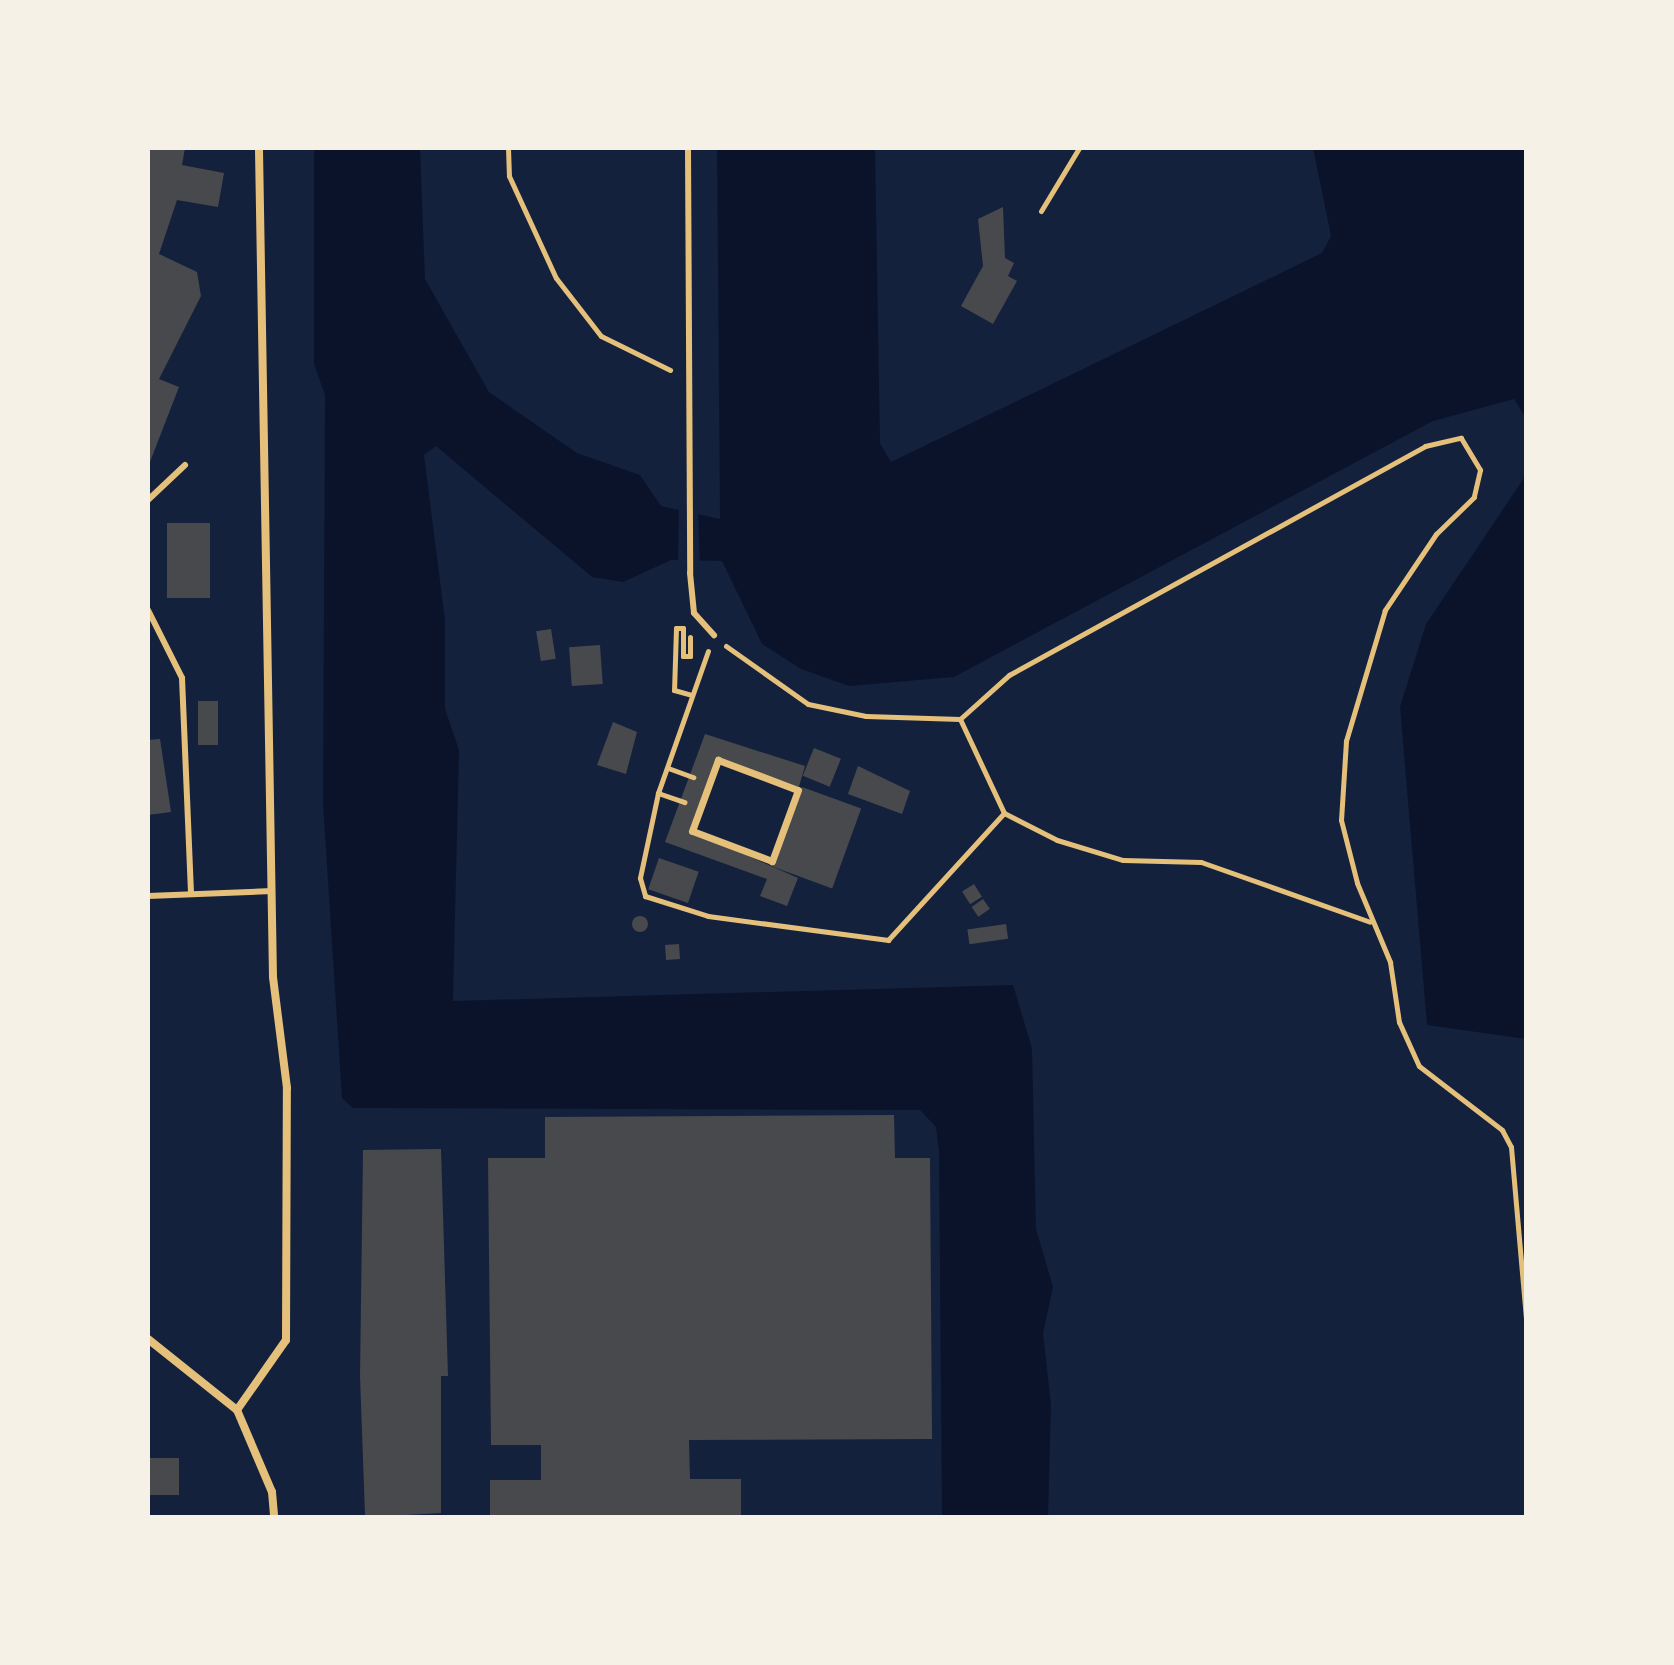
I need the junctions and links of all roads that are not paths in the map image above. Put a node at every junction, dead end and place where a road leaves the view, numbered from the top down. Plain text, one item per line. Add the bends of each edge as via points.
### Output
1 (259, 148) edge
2 (688, 148) edge
3 (185, 465) dead end
4 (148, 500) edge
5 (148, 610) edge
6 (714, 635) road end
7 (798, 790) joint
8 (272, 891) junction
9 (191, 894) junction
10 (148, 896) edge
11 (148, 1339) edge
12 (237, 1410) junction
13 (274, 1517) edge

1 - 8 street
2 - 6 lane via 690,573 694,613
3 - 4 lane
5 - 9 lane via 182,678
7 - 7 street via 772,861 692,831 718,760
8 - 9 lane
8 - 12 street via 287,1088 286,1340
9 - 10 lane
11 - 12 street
12 - 13 street via 272,1492

